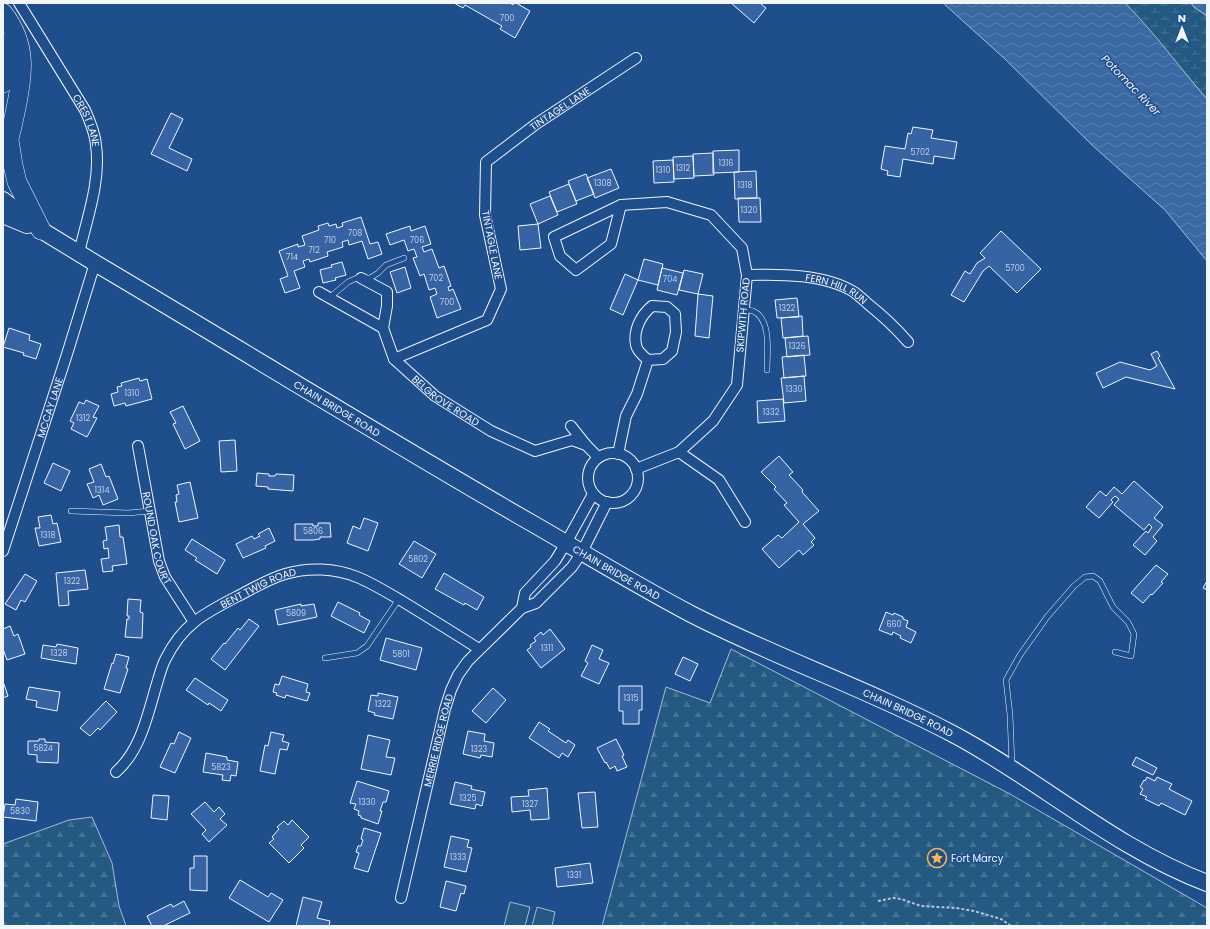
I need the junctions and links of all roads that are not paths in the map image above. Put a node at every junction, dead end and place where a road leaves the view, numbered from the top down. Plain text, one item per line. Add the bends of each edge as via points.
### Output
1 (19, 3) edge
2 (3, 13) edge
3 (3, 43) edge
4 (636, 58) dead end
5 (3, 83) edge
6 (6, 147) edge
7 (486, 162) joint
8 (3, 200) edge
9 (621, 205) junction
10 (3, 215) edge
11 (41, 230) junction
12 (79, 253) junction
13 (404, 258) dead end
14 (95, 263) junction
15 (747, 275) junction
16 (361, 278) junction
17 (319, 292) dead end
18 (329, 298) junction
19 (744, 309) junction
20 (383, 328) junction
21 (908, 342) dead end
22 (394, 359) junction
23 (648, 360) junction
24 (767, 370) dead end
25 (571, 426) dead end
26 (586, 445) junction
27 (138, 446) dead end
28 (679, 452) junction
29 (618, 454) junction
30 (598, 457) junction
31 (636, 469) junction
32 (593, 494) junction
33 (607, 502) junction
34 (71, 511) dead end
35 (150, 511) junction
36 (745, 522) dead end
37 (566, 543) junction
38 (3, 551) edge
39 (582, 552) junction
40 (399, 599) junction
41 (522, 608) junction
42 (194, 622) junction
43 (479, 649) junction
44 (1115, 652) dead end
45 (325, 658) dead end
46 (1012, 769) junction
47 (116, 772) dead end
48 (1207, 883) edge
49 (401, 898) dead end

1 - 12 street, CREST LANE via 85,110 92,128 96,145 96,175
2 - 6 highway via 17,38 22,60 19,94
3 - 5 highway via 6,63
4 - 7 street, TINTAGEL LANE via 536,124
6 - 11 highway via 17,182
7 - 22 street, TINTAGLE LANE via 485,215 501,289 487,320
8 - 11 main road, CHAIN BRIDGE ROAD
9 - 9 street, SKIPWITH ROAD via 554,237 560,256 576,270 611,244
9 - 15 street, SKIPWITH ROAD via 667,202 712,216 742,248
10 - 11 main road, CHAIN BRIDGE ROAD
11 - 12 main road, CHAIN BRIDGE ROAD
12 - 14 main road, CHAIN BRIDGE ROAD
13 - 16 lane via 386,265 370,278
14 - 37 main road, CHAIN BRIDGE ROAD
14 - 38 street, MCCAY LANE
15 - 19 street, SKIPWITH ROAD
15 - 21 street, FERN HILL RUN via 795,276 838,285 854,292 887,319
16 - 18 lane via 348,282
16 - 20 street via 387,292
17 - 18 street
18 - 20 street
19 - 24 lane via 753,310 764,324 767,337
19 - 28 street, SKIPWITH ROAD via 736,385 713,421
20 - 22 street, BELGROVE ROAD
22 - 26 street, BELGROVE ROAD via 435,396 491,431 535,451 572,440
23 - 23 street via 664,359 672,351 676,332 675,314 668,307 652,306 644,313 636,330 636,346
23 - 29 street via 637,394 626,416
25 - 26 street
26 - 30 street
27 - 35 street, ROUND OAK COURT
28 - 31 street, SKIPWITH ROAD
28 - 36 street via 719,480
29 - 30 street
29 - 31 street via 633,462
30 - 32 street via 588,470 587,478
31 - 33 street via 638,478 632,494 618,502
32 - 33 street
32 - 37 street, MERRIE RIDGE ROAD
33 - 39 street, MERRIE RIDGE ROAD
34 - 35 lane
35 - 42 street, ROUND OAK COURT via 156,546 166,577
37 - 39 main road, CHAIN BRIDGE ROAD
37 - 41 street, MERRIE RIDGE ROAD via 555,561 525,594
39 - 41 street, MERRIE RIDGE ROAD via 572,567 536,603
39 - 46 main road, CHAIN BRIDGE ROAD via 691,614 933,724 976,746
40 - 42 street, BENT TWIG ROAD via 357,577 340,572 305,570 268,580
40 - 43 street, BENT TWIG ROAD
40 - 45 lane via 367,646 358,653
41 - 43 street, MERRIE RIDGE ROAD
42 - 47 street, BENT TWIG ROAD via 169,652 138,744
43 - 49 street, MERRIE RIDGE ROAD via 458,675 451,690
44 - 46 lane via 1131,656 1134,634 1128,622 1114,607 1100,581 1093,576 1085,577 1047,617 1020,654 1006,680
46 - 48 main road, CHAIN BRIDGE ROAD via 1142,852

